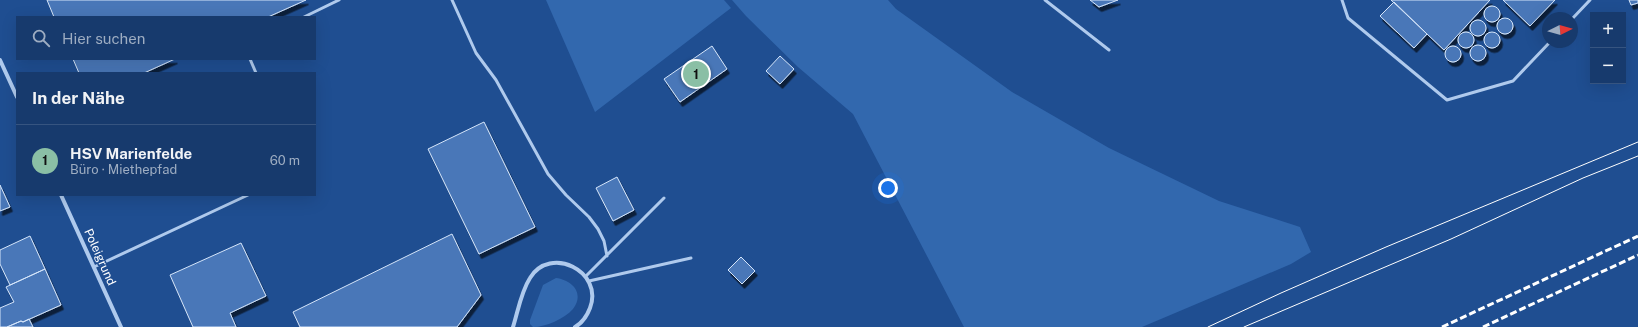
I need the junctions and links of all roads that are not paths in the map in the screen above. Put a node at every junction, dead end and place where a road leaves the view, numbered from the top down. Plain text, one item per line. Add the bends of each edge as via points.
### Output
1 (339, 0) edge
2 (452, 0) edge
3 (1046, 0) edge
4 (1342, 0) edge
5 (1590, 0) edge
6 (1578, 13) edge
7 (306, 16) edge
8 (1544, 48) edge
9 (1109, 50) dead end
10 (0, 60) edge
11 (250, 60) edge
12 (256, 72) edge
13 (16, 95) edge
14 (61, 196) edge
15 (246, 196) edge
16 (664, 198) dead end
17 (607, 256) junction
18 (691, 258) dead end
19 (94, 267) junction
20 (586, 276) junction
21 (588, 281) junction
22 (120, 327) edge
23 (513, 327) edge
24 (575, 327) edge

1 - 7 lane
2 - 17 lane via 476,53 496,80 548,174 598,229
3 - 9 lane
4 - 8 lane via 1348,18 1447,100 1513,81
5 - 6 lane
10 - 13 street
11 - 12 lane
14 - 19 street, Poleigrund
15 - 19 lane
16 - 17 lane
17 - 20 lane
18 - 21 lane
19 - 22 street, Poleigrund
20 - 21 street
20 - 23 street via 572,266 560,263 539,268 530,277 524,290
21 - 24 street via 592,290 592,304 587,316

